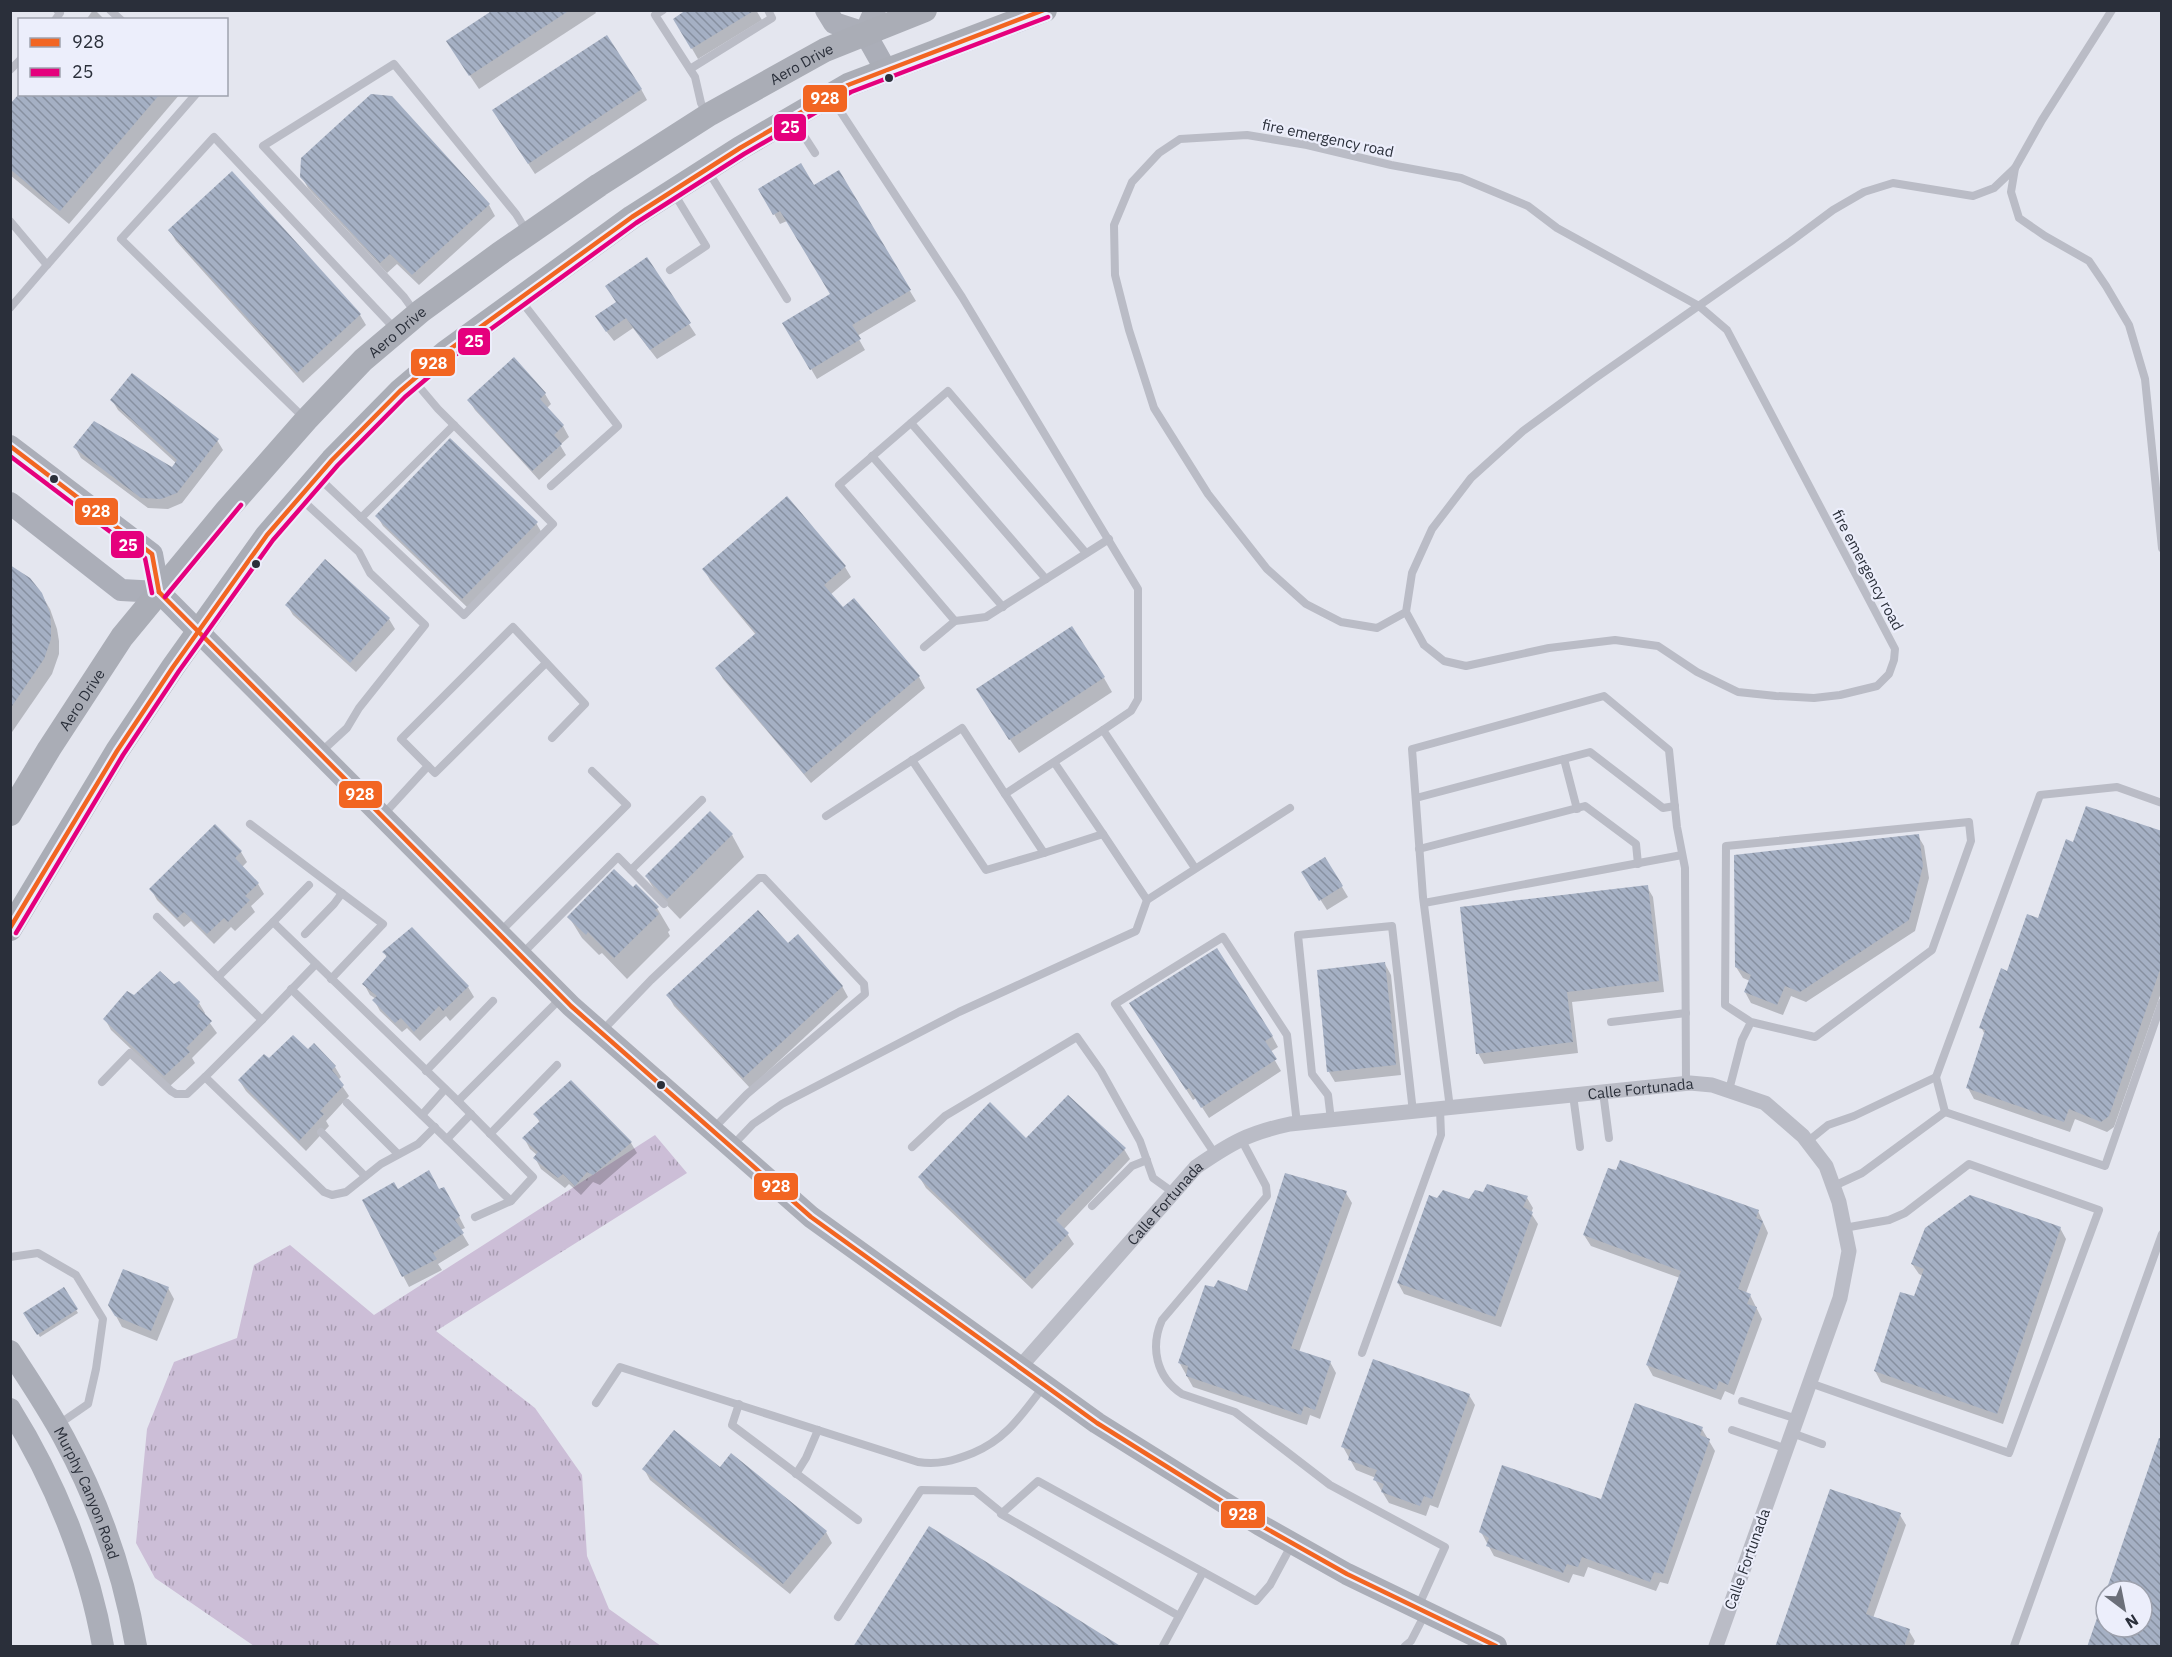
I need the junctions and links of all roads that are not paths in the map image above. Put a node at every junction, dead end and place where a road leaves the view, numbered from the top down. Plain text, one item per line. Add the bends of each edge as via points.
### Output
1 (663, 10) edge
2 (768, 10) edge
3 (826, 10) edge
4 (875, 10) edge
5 (925, 10) edge
6 (1045, 10) edge
7 (2112, 10) edge
8 (865, 33) junction
9 (690, 69) junction
10 (887, 72) junction
11 (194, 96) edge
12 (830, 96) junction
13 (708, 115) junction
14 (792, 118) junction
15 (815, 153) dead end
16 (2015, 168) junction
17 (707, 169) junction
18 (672, 191) junction
19 (10, 221) edge
20 (528, 233) junction
21 (47, 265) junction
22 (670, 270) dead end
23 (520, 298) junction
24 (787, 299) dead end
25 (12, 302) edge
26 (1699, 306) junction
27 (417, 314) junction
28 (397, 331) junction
29 (413, 380) junction
30 (306, 420) junction
31 (911, 423) junction
32 (454, 425) junction
33 (10, 446) edge
34 (872, 456) junction
35 (318, 477) junction
36 (551, 486) dead end
37 (300, 498) junction
38 (10, 503) edge
39 (361, 519) junction
40 (1109, 538) junction
41 (2162, 548) edge
42 (1086, 553) junction
43 (1046, 579) junction
44 (159, 592) junction
45 (1003, 607) junction
46 (1406, 612) junction
47 (955, 621) junction
48 (199, 631) junction
49 (924, 646) dead end
50 (546, 663) junction
51 (1103, 730) junction
52 (552, 738) dead end
53 (319, 753) junction
54 (1564, 759) junction
55 (912, 760) junction
56 (1054, 762) junction
57 (428, 766) junction
58 (592, 771) dead end
59 (1005, 794) junction
60 (1416, 798) junction
61 (702, 800) dead end
62 (2162, 803) edge
63 (1675, 806) junction
64 (1290, 808) dead end
65 (1576, 809) junction
66 (10, 814) edge
67 (382, 816) junction
68 (826, 816) dead end
69 (250, 824) dead end
70 (1103, 834) junction
71 (1419, 849) junction
72 (1044, 853) junction
73 (1682, 855) junction
74 (1638, 864) junction
75 (1195, 868) junction
76 (631, 870) junction
77 (309, 885) dead end
78 (342, 893) junction
79 (1147, 900) junction
80 (1424, 903) junction
81 (664, 904) dead end
82 (158, 917) dead end
83 (273, 922) junction
84 (10, 929) edge
85 (499, 933) junction
86 (305, 934) dead end
87 (520, 955) junction
88 (316, 964) junction
89 (218, 977) junction
90 (331, 979) junction
91 (291, 989) junction
92 (562, 997) junction
93 (493, 1000) dead end
94 (2162, 1002) edge
95 (1686, 1013) junction
96 (262, 1020) junction
97 (1611, 1022) dead end
98 (1751, 1022) junction
99 (601, 1032) junction
100 (557, 1065) dead end
101 (426, 1071) junction
102 (206, 1077) junction
103 (1936, 1077) junction
104 (102, 1082) dead end
105 (1686, 1083) junction
106 (446, 1089) junction
107 (1729, 1090) junction
108 (1603, 1092) junction
109 (1574, 1095) junction
110 (458, 1101) junction
111 (347, 1103) dead end
112 (1445, 1108) junction
113 (1413, 1112) junction
114 (1945, 1112) junction
115 (422, 1114) junction
116 (471, 1114) junction
117 (1331, 1120) junction
118 (1297, 1124) junction
119 (435, 1127) junction
120 (712, 1130) junction
121 (321, 1132) dead end
122 (490, 1134) junction
123 (1610, 1138) dead end
124 (447, 1139) junction
125 (1241, 1139) junction
126 (1807, 1142) junction
127 (731, 1147) junction
128 (912, 1147) dead end
129 (1580, 1147) dead end
130 (398, 1154) junction
131 (1215, 1154) junction
132 (1147, 1160) junction
133 (365, 1176) junction
134 (1833, 1186) junction
135 (1173, 1193) junction
136 (511, 1200) junction
137 (1092, 1206) dead end
138 (475, 1217) dead end
139 (1844, 1228) junction
140 (2162, 1234) edge
141 (10, 1257) edge
142 (10, 1351) edge
143 (1362, 1353) dead end
144 (1020, 1367) junction
145 (1810, 1383) junction
146 (1045, 1385) junction
147 (1742, 1401) dead end
148 (596, 1403) dead end
149 (739, 1404) junction
150 (10, 1409) edge
151 (57, 1426) junction
152 (1795, 1426) junction
153 (818, 1430) junction
154 (1732, 1431) dead end
155 (1822, 1444) dead end
156 (1787, 1449) junction
157 (796, 1473) junction
158 (1002, 1513) junction
159 (858, 1520) dead end
160 (1292, 1543) junction
161 (1203, 1572) junction
162 (1422, 1611) junction
163 (1179, 1616) junction
164 (838, 1617) dead end
165 (103, 1647) edge
166 (136, 1647) edge
167 (1163, 1647) edge
168 (1405, 1647) edge
169 (1496, 1647) edge
170 (1716, 1647) edge
171 (2014, 1647) edge

1 - 9 lane via 655,15
2 - 9 lane via 772,18
3 - 8 main road via 834,23
4 - 8 main road
5 - 8 main road, Aero Drive
6 - 10 main road
7 - 16 lane
8 - 10 main road
8 - 13 main road, Aero Drive via 825,50
9 - 13 lane
10 - 12 main road via 848,85
11 - 21 lane
12 - 14 main road
12 - 40 lane via 962,297
13 - 20 main road, Aero Drive
14 - 15 lane
14 - 17 main road
16 - 26 lane via 1994,188 1973,196 1893,183 1864,192
16 - 41 lane via 2011,192 2019,218 2089,261 2129,325 2145,379
17 - 18 main road
17 - 24 lane
18 - 22 lane via 706,246
18 - 23 main road
19 - 21 lane
20 - 27 main road, Aero Drive
20 - 27 lane via 394,64 263,146
21 - 25 lane
23 - 29 main road
23 - 36 lane via 618,426
26 - 46 lane via 1523,431 1471,478 1432,529 1412,573
26 - 46 lane, fire emergency road via 1727,330 1895,649 1889,674 1877,686 1822,697 1738,692 1697,672 1658,646 1615,640 1549,648 1467,666 1444,661 1424,645
26 - 46 lane, fire emergency road via 1557,228 1528,206 1461,178 1247,135 1180,139 1159,153 1132,182 1114,225 1115,274 1154,408 1208,494 1267,569 1306,604 1341,622 1377,628
27 - 28 main road, Aero Drive
28 - 30 main road, Aero Drive via 363,360
28 - 30 lane via 214,137 121,239
29 - 32 lane
29 - 35 main road
30 - 44 main road, Aero Drive
31 - 34 lane
31 - 42 lane via 948,391
31 - 43 lane
32 - 39 lane
32 - 39 lane via 553,524 465,615
33 - 44 main road via 152,554
34 - 45 lane
34 - 47 lane via 839,484
35 - 37 main road
35 - 39 lane
37 - 48 main road via 267,535
37 - 53 lane via 359,552 370,573 425,625 347,728
38 - 44 main road via 121,590
40 - 42 lane
40 - 51 lane via 1138,589 1138,699 1131,711
42 - 43 lane
43 - 45 lane
44 - 48 main road
44 - 66 main road, Aero Drive via 122,637
45 - 47 lane via 986,616
47 - 49 lane
48 - 53 main road
48 - 84 main road via 106,768
50 - 52 lane via 585,705
50 - 57 lane via 435,773
50 - 57 lane via 513,627 401,739
51 - 56 lane
51 - 75 lane
53 - 67 main road
54 - 60 lane
54 - 63 lane via 1590,752 1663,808
54 - 65 lane
55 - 59 lane via 962,728
55 - 68 lane
55 - 72 lane via 986,870
56 - 59 lane
56 - 70 lane
57 - 67 lane
58 - 85 lane via 627,805
59 - 72 lane
60 - 63 lane via 1412,748 1604,696 1669,750
60 - 71 lane
61 - 76 lane
62 - 103 lane via 2116,787 2040,795
63 - 73 lane
64 - 75 lane
65 - 71 lane
65 - 74 lane via 1585,806 1636,844
67 - 85 main road
69 - 78 lane
70 - 72 lane
70 - 79 lane
71 - 80 lane
73 - 74 lane
73 - 95 lane
74 - 80 lane
75 - 79 lane
76 - 81 lane
76 - 87 lane via 618,857
77 - 83 lane
78 - 86 lane
78 - 90 lane via 383,924
79 - 127 lane via 1136,931 959,1012 782,1104 753,1124
80 - 112 lane
82 - 89 lane
83 - 88 lane
83 - 89 lane
85 - 87 main road
87 - 92 main road
88 - 90 lane
88 - 91 lane
89 - 96 lane
90 - 101 lane
91 - 96 lane
91 - 115 lane
92 - 99 main road
92 - 110 lane
93 - 101 lane
94 - 114 lane via 2105,1166
95 - 97 lane
95 - 105 lane
96 - 102 lane
98 - 98 lane via 1725,1005 1726,846 1969,822 1971,841 1932,950 1815,1037
98 - 107 lane via 1742,1040
99 - 120 main road
99 - 120 lane via 759,878 764,879 864,984 865,994 747,1094
100 - 122 lane
101 - 106 lane
102 - 104 lane via 187,1094 176,1094 130,1053
102 - 133 lane via 324,1192 346,1192
103 - 114 lane
103 - 126 lane via 1828,1125
105 - 107 street, Calle Fortunada
105 - 108 street, Calle Fortunada
106 - 110 lane
106 - 115 lane
107 - 126 street, Calle Fortunada via 1765,1103
108 - 109 street, Calle Fortunada
108 - 123 lane
109 - 112 street, Calle Fortunada
109 - 129 lane
110 - 116 lane
111 - 130 lane
112 - 113 street, Calle Fortunada
112 - 143 lane via 1441,1135
113 - 117 street, Calle Fortunada
113 - 117 lane via 1392,926 1298,935 1312,1074 1328,1095
114 - 134 lane via 1862,1173
115 - 119 lane
116 - 122 lane
116 - 124 lane
117 - 118 street, Calle Fortunada
118 - 125 street, Calle Fortunada via 1258,1131
118 - 131 lane via 1287,1035 1223,937 1115,1004
119 - 124 lane
119 - 130 lane via 418,1144
120 - 127 main road
121 - 133 lane
122 - 136 lane via 533,1177
124 - 136 lane
125 - 131 street, Calle Fortunada
125 - 162 lane via 1266,1186 1267,1196 1162,1320 1154,1345 1156,1358 1162,1372 1182,1394 1234,1412 1330,1485 1445,1547
126 - 134 street, Calle Fortunada via 1826,1166
127 - 144 main road via 811,1217
128 - 132 lane via 945,1116 1077,1037 1101,1071
130 - 133 lane
131 - 135 street, Calle Fortunada via 1196,1167
132 - 135 lane via 1154,1178
132 - 137 lane via 1132,1166
134 - 139 street, Calle Fortunada
135 - 144 street, Calle Fortunada
136 - 138 lane
139 - 145 street, Calle Fortunada via 1849,1251 1840,1298
139 - 145 lane via 1905,1213 1969,1164 2099,1210 2009,1453
140 - 171 lane
141 - 151 lane via 38,1253 76,1275 102,1319 88,1404
142 - 151 main road, Murphy Canyon Road
144 - 146 main road
145 - 152 street, Calle Fortunada
146 - 153 lane via 1002,1437 948,1462 918,1462
146 - 160 main road via 1097,1423
147 - 152 lane
148 - 149 lane via 620,1367
149 - 153 lane
149 - 157 lane via 732,1425
150 - 165 main road, Murphy Canyon Road via 54,1488 83,1569
151 - 166 main road, Murphy Canyon Road via 97,1508 129,1604
152 - 155 lane
152 - 156 street, Calle Fortunada
153 - 157 lane
154 - 156 lane
156 - 170 street, Calle Fortunada
157 - 159 lane
158 - 161 lane via 1038,1481
158 - 163 lane
158 - 164 lane via 975,1491 921,1490
160 - 161 lane via 1270,1585 1256,1601
160 - 162 main road
161 - 163 lane
162 - 168 lane
162 - 169 main road
163 - 167 lane

